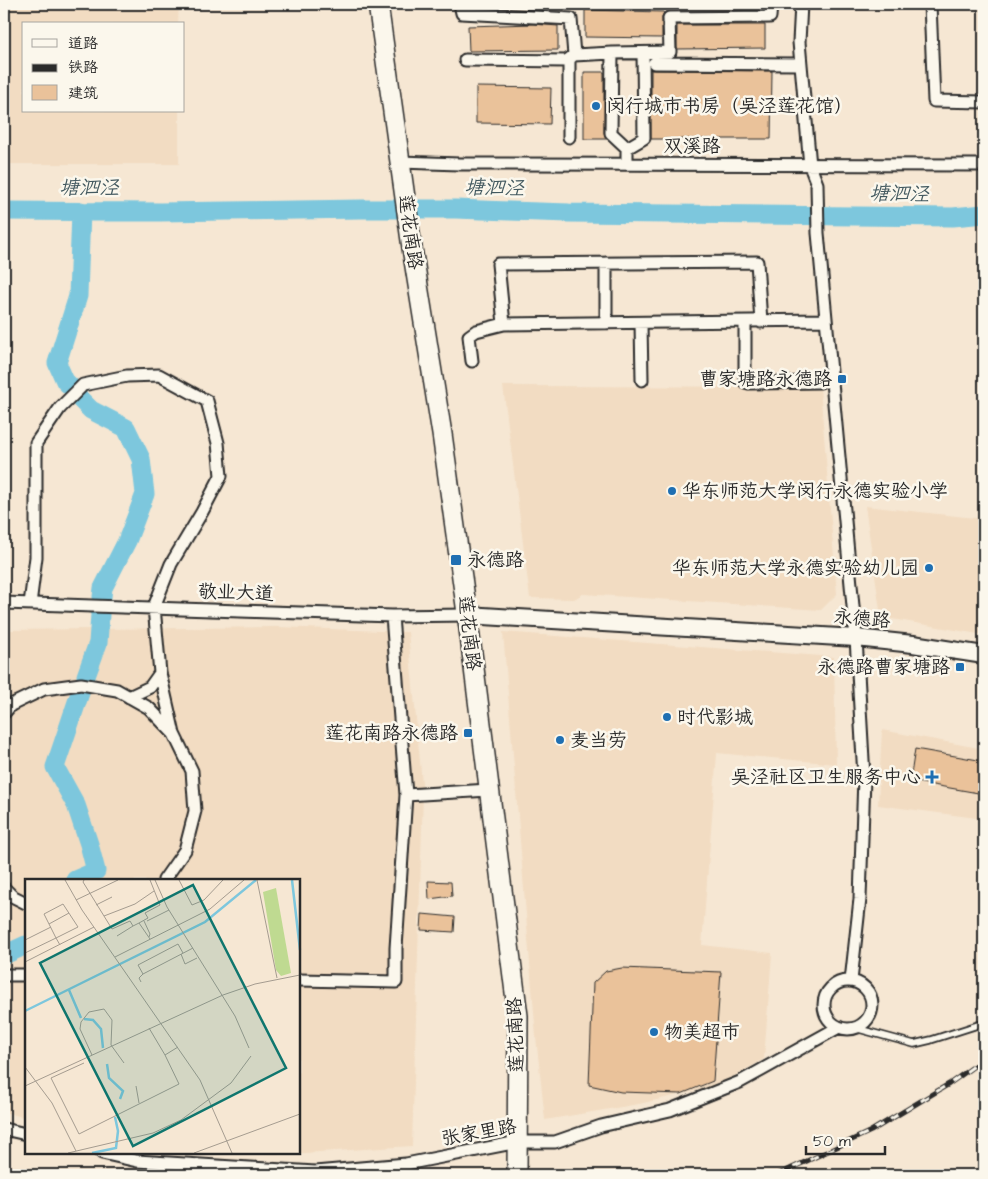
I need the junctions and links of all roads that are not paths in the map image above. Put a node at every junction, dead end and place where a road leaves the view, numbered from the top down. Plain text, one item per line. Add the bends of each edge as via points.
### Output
1 (378, 4) edge
2 (460, 4) edge
3 (771, 4) edge
4 (801, 4) edge
5 (930, 4) edge
6 (643, 53) junction
7 (612, 54) junction
8 (572, 57) junction
9 (466, 60) dead end
10 (654, 63) dead end
11 (801, 64) junction
12 (984, 102) edge
13 (569, 137) dead end
14 (627, 148) junction
15 (627, 164) junction
16 (984, 165) edge
17 (810, 166) junction
18 (402, 171) junction
19 (606, 263) junction
20 (826, 320) junction
21 (745, 322) junction
22 (761, 322) junction
23 (606, 323) junction
24 (641, 323) junction
25 (504, 324) junction
26 (472, 361) dead end
27 (642, 380) dead end
28 (820, 382) dead end
29 (4, 604) edge
30 (30, 604) junction
31 (154, 607) junction
32 (467, 615) junction
33 (392, 616) junction
34 (856, 638) junction
35 (984, 655) edge
36 (160, 673) junction
37 (129, 697) junction
38 (4, 712) edge
39 (174, 734) junction
40 (489, 790) junction
41 (406, 795) junction
42 (176, 862) junction
43 (165, 879) edge
44 (172, 879) edge
45 (4, 888) edge
46 (25, 902) edge
47 (4, 975) edge
48 (25, 975) edge
49 (300, 980) edge
50 (851, 981) junction
51 (984, 1023) edge
52 (839, 1027) junction
53 (855, 1028) junction
54 (4, 1129) edge
55 (25, 1134) edge
56 (518, 1142) junction
57 (106, 1154) edge
58 (517, 1175) edge

1 - 18 main road, 莲花南路
2 - 8 street via 462,13 570,19
3 - 6 street via 770,17 669,18 670,52
4 - 11 street
5 - 12 street via 934,101
6 - 7 street
6 - 14 street via 644,138
7 - 8 street
7 - 14 street via 611,133
8 - 9 street via 567,61
8 - 13 street
10 - 11 street
11 - 17 street
14 - 15 street
15 - 17 street, 双溪路
15 - 18 street, 双溪路 via 459,164
16 - 17 street, 双溪路
17 - 20 street via 817,184
18 - 32 main road, 莲花南路
19 - 22 street via 757,262
19 - 23 street
19 - 25 street via 498,264
20 - 22 street
20 - 34 street
21 - 22 street
21 - 24 street
21 - 28 street via 745,382
23 - 24 street
23 - 25 street
24 - 27 street
25 - 26 street via 476,331 470,336
29 - 30 street, 敬业大道
30 - 31 street, 敬业大道
30 - 31 street via 36,556 36,443 60,408 84,385 127,376 159,375 207,401 218,443 221,476 172,564
31 - 33 street, 敬业大道
31 - 36 street
32 - 33 street, 敬业大道
32 - 34 street, 永德路
32 - 40 main road, 莲花南路
33 - 41 street
34 - 35 street, 永德路
34 - 50 street via 864,777 860,899
36 - 37 street via 150,687
36 - 39 street
37 - 38 street via 117,690 80,684 44,689
37 - 39 street via 149,708
39 - 42 street via 192,771 195,811 185,850
40 - 41 street
40 - 56 main road, 莲花南路 via 518,1016
41 - 49 street via 396,982
42 - 43 street
42 - 44 street
45 - 46 street
47 - 48 street
50 - 52 street via 836,984 824,1002 827,1017
50 - 53 street via 866,988 873,1003 868,1018
51 - 53 lane via 914,1044
52 - 53 street
52 - 56 street, 张家里路 via 740,1082 670,1110 601,1126 555,1142
54 - 55 street
56 - 57 street, 张家里路 via 406,1164 316,1172 138,1161
56 - 58 main road, 莲花南路

